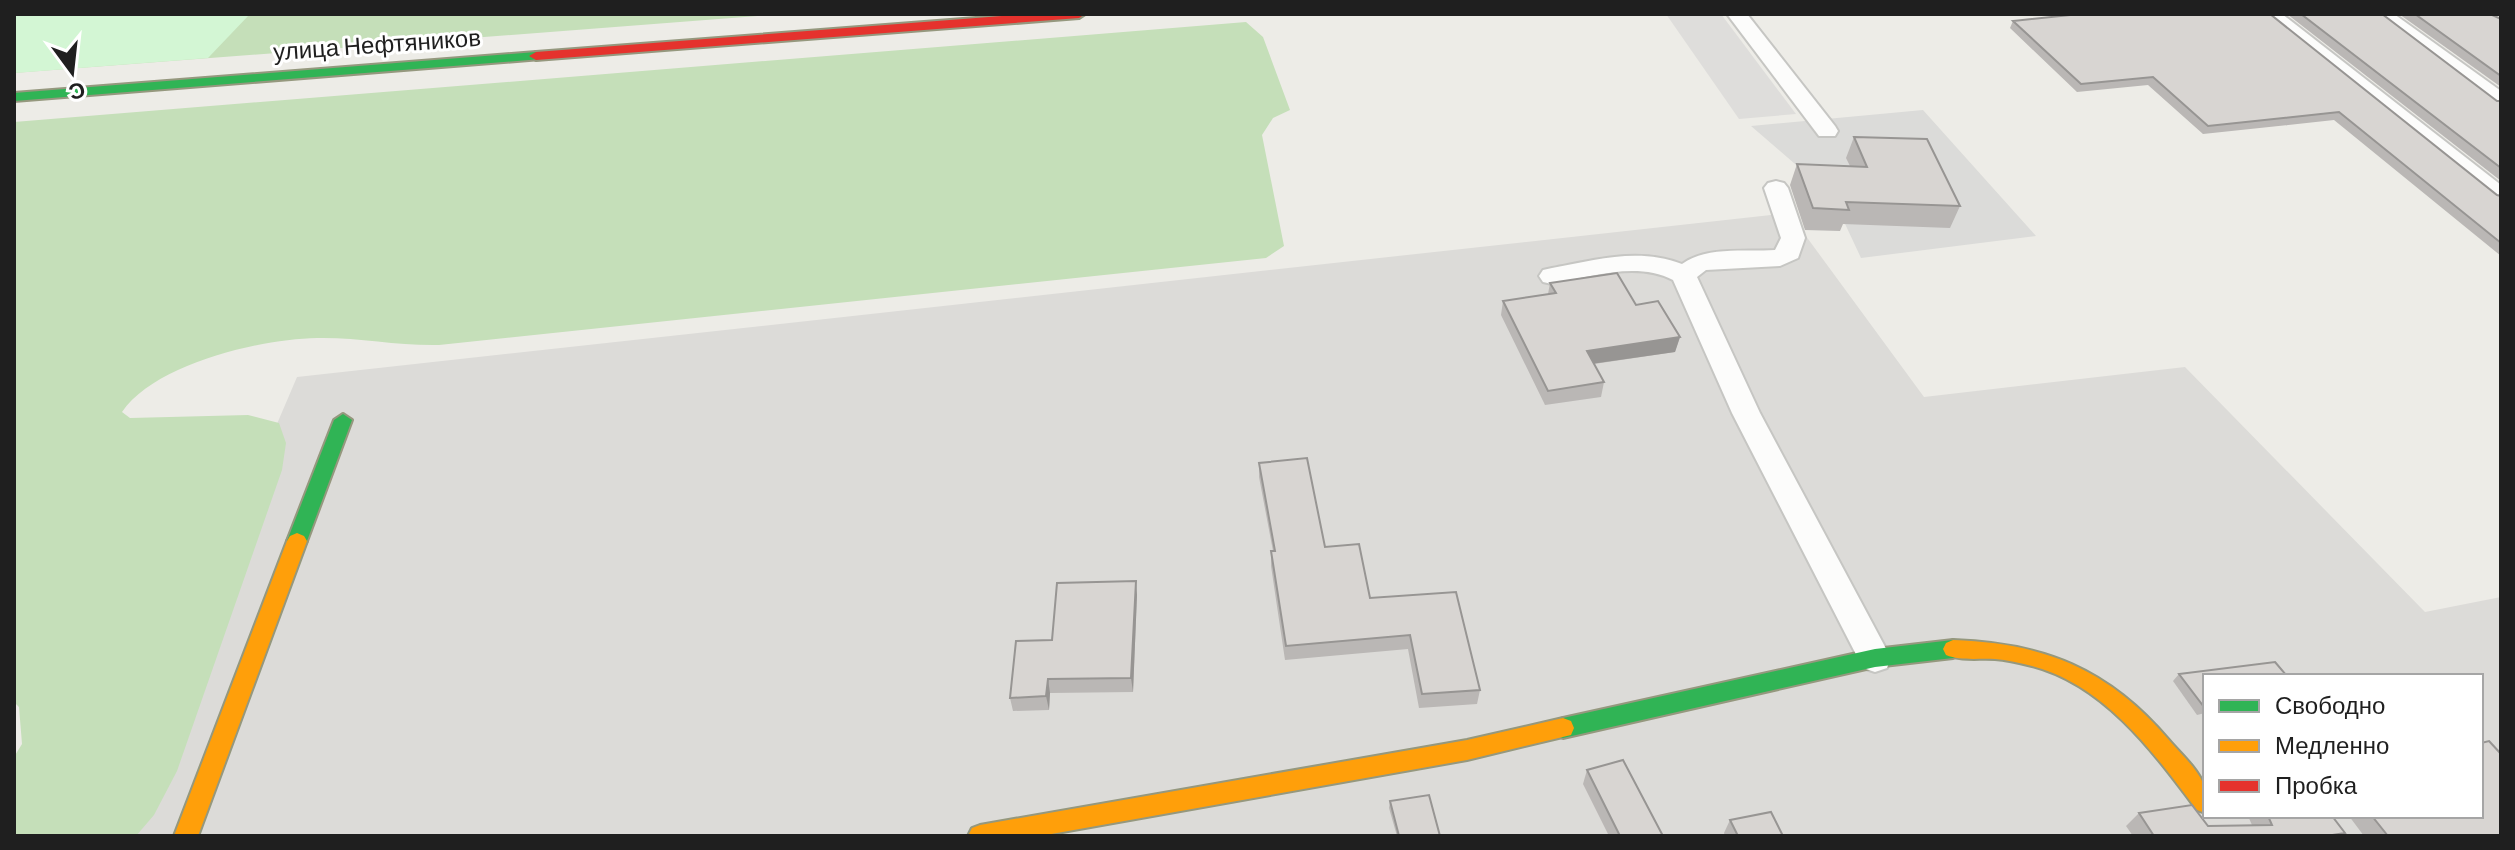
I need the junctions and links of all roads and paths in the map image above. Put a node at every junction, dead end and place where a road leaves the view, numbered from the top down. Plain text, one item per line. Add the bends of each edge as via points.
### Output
1 (1079, 14) edge
2 (1737, 14) edge
3 (2270, 14) edge
4 (2381, 14) edge
5 (14, 97) edge
6 (2501, 101) edge
7 (1827, 131) dead end
8 (1776, 188) dead end
9 (2501, 196) edge
10 (1683, 275) junction
11 (1552, 276) dead end
12 (343, 420) dead end
13 (1875, 658) junction
14 (2203, 801) edge
15 (186, 836) edge
16 (980, 836) edge

1 - 5 street, улица Нефтяников
2 - 7 lane
3 - 9 lane
4 - 6 lane
8 - 10 lane via 1793,238 1789,253 1699,263
10 - 11 lane via 1672,266 1641,263
10 - 13 lane via 1746,413
12 - 15 street
13 - 14 street via 1977,649 2031,654 2074,672 2109,694 2139,723
13 - 16 street via 1467,750

